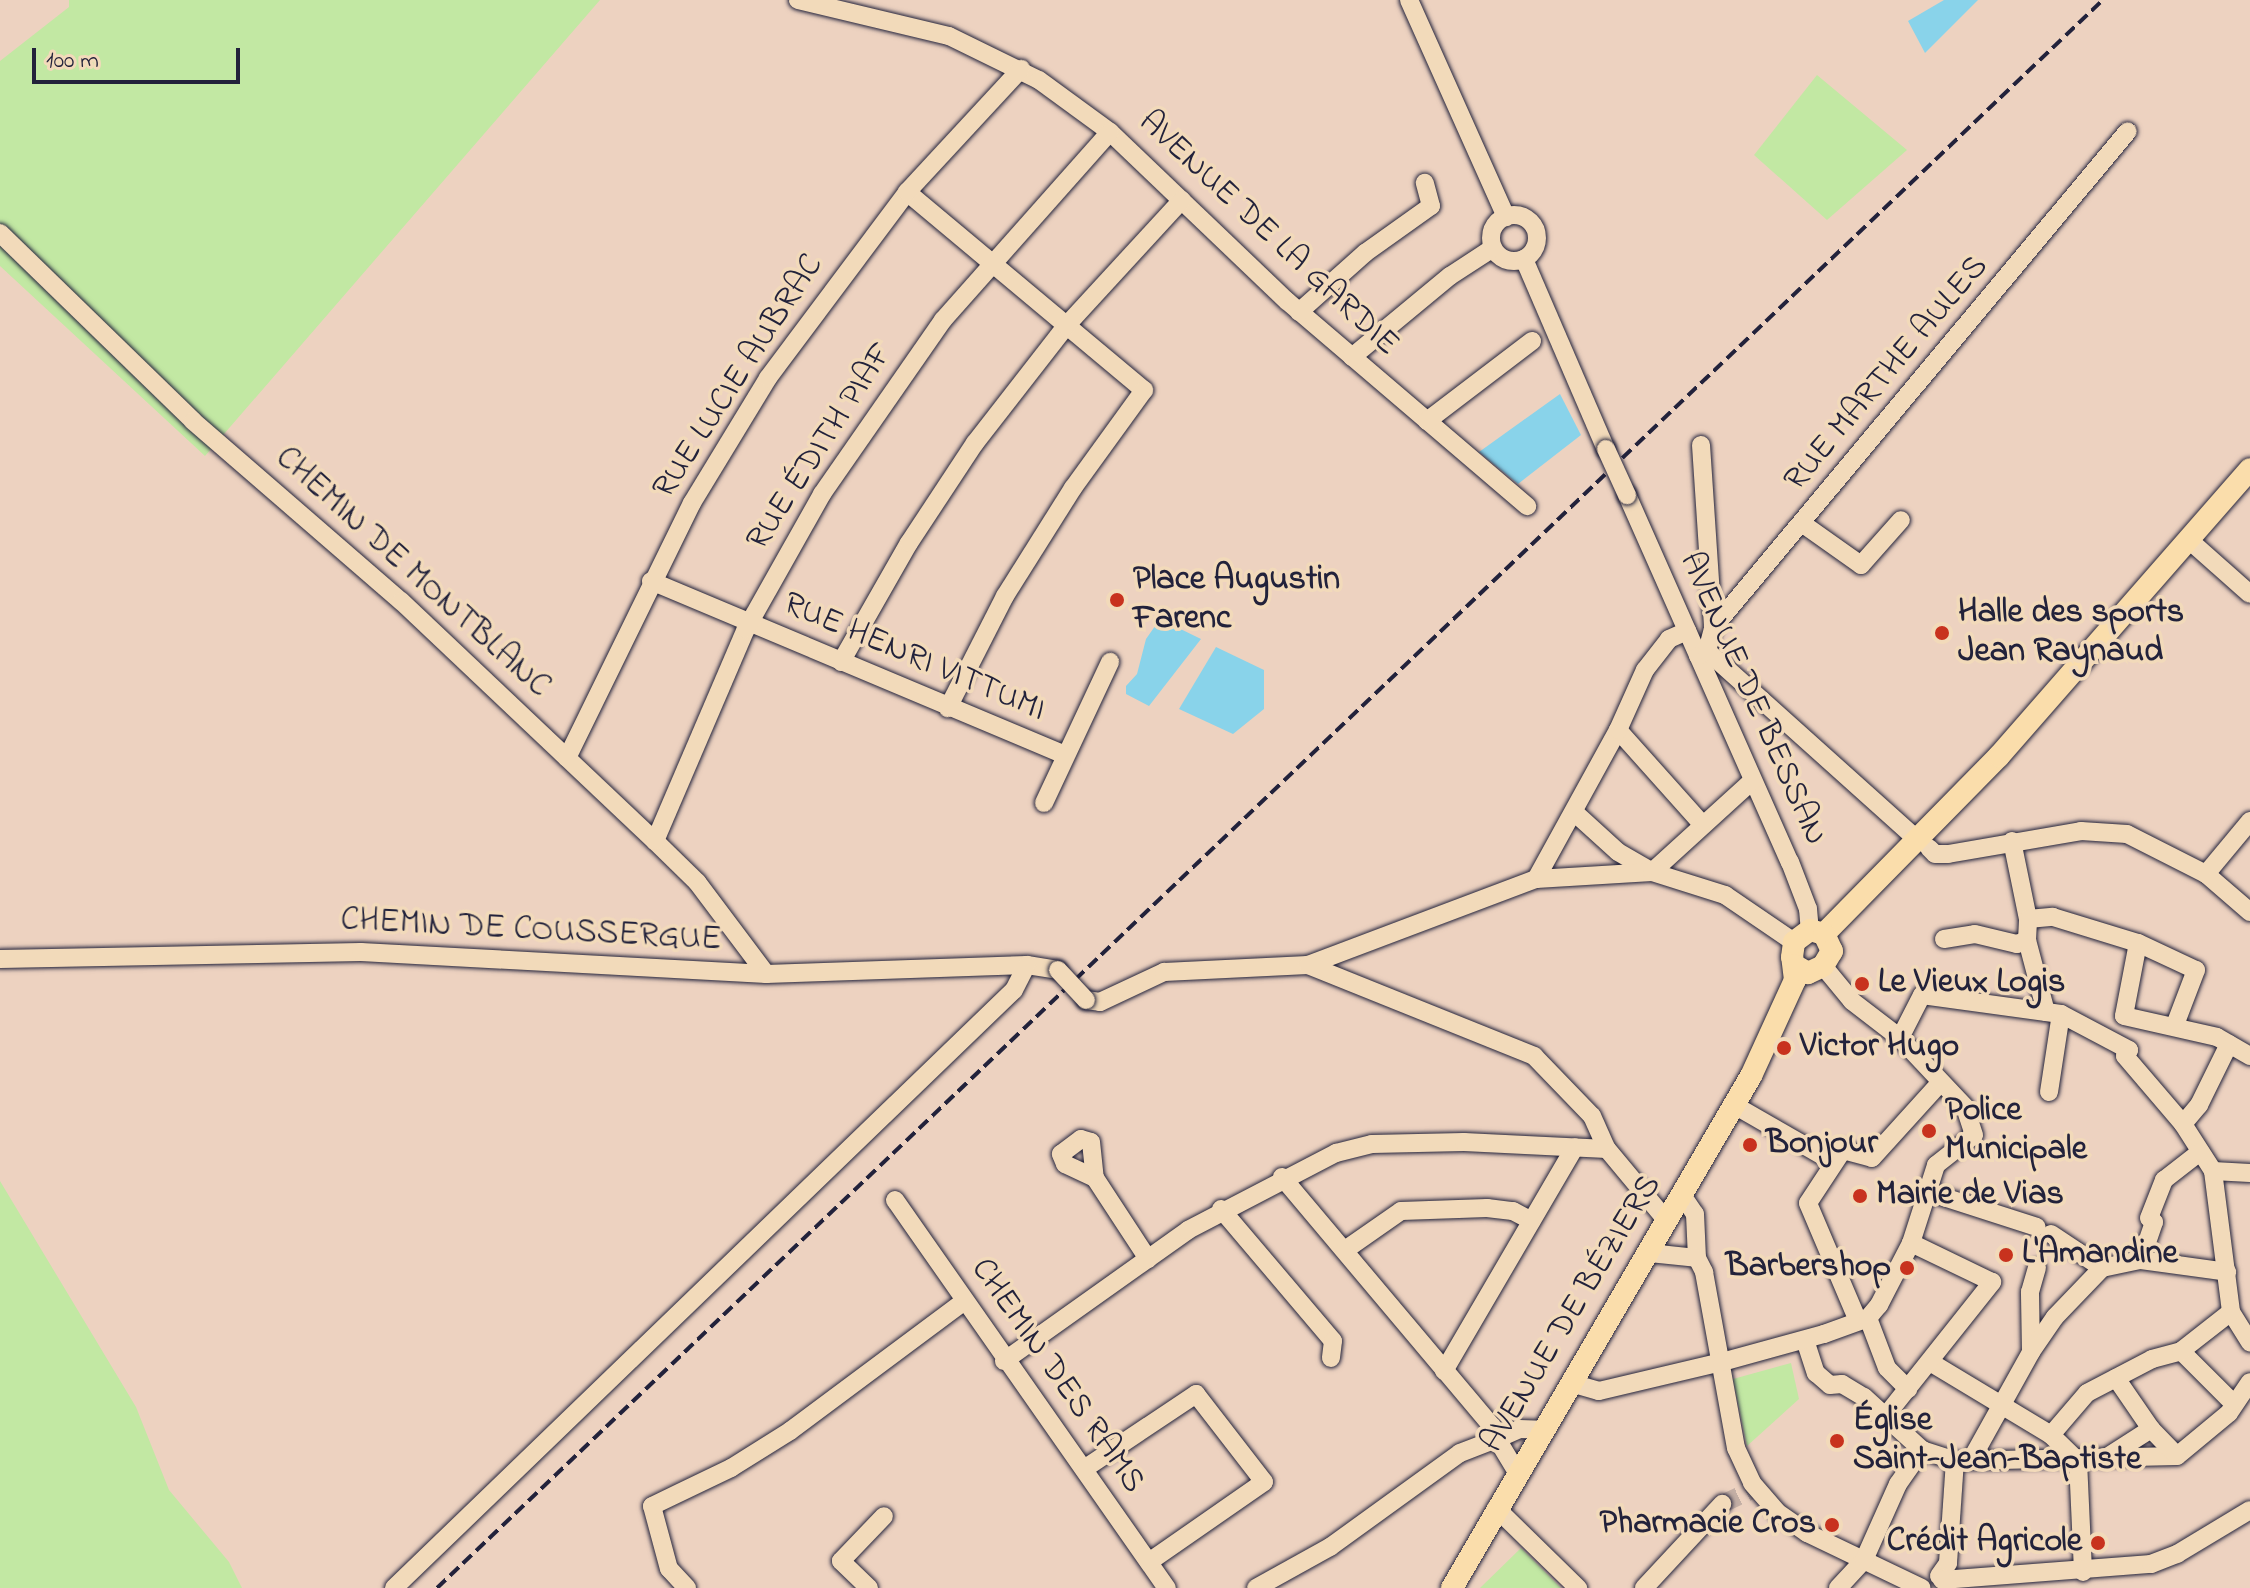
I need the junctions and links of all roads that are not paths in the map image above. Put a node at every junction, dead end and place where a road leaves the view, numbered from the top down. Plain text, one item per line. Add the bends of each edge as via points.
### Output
1 (798, 0) edge
2 (1409, 0) edge
3 (1021, 69) junction
4 (2128, 131) dead end
5 (1110, 132) junction
6 (1425, 183) dead end
7 (907, 192) junction
8 (1182, 200) junction
9 (1506, 217) junction
10 (0, 233) edge
11 (1493, 248) junction
12 (1524, 259) junction
13 (991, 262) junction
14 (1299, 312) junction
15 (1066, 326) junction
16 (1532, 341) dead end
17 (1352, 357) junction
18 (1427, 421) junction
19 (1701, 445) dead end
20 (2250, 469) edge
21 (1527, 506) dead end
22 (1901, 520) dead end
23 (1803, 524) junction
24 (2189, 540) junction
25 (651, 581) junction
26 (2250, 594) edge
27 (750, 624) junction
28 (1713, 628) junction
29 (1687, 631) junction
30 (1702, 653) junction
31 (841, 662) junction
32 (1110, 662) dead end
33 (948, 708) junction
34 (1618, 730) junction
35 (1064, 755) junction
36 (567, 758) junction
37 (1752, 781) junction
38 (1044, 803) dead end
39 (1574, 812) junction
40 (2250, 821) edge
41 (1702, 824) junction
42 (655, 841) junction
43 (2012, 841) junction
44 (1923, 844) junction
45 (1652, 872) junction
46 (2206, 874) junction
47 (1536, 879) junction
48 (2250, 912) edge
49 (2028, 919) junction
50 (1944, 939) dead end
51 (2027, 940) junction
52 (2138, 943) junction
53 (1813, 950) junction
54 (0, 959) edge
55 (1027, 965) junction
56 (1308, 965) junction
57 (766, 974) junction
58 (2053, 1013) junction
59 (2143, 1021) junction
60 (2175, 1025) junction
61 (1900, 1038) junction
62 (2229, 1044) junction
63 (2129, 1050) junction
64 (2250, 1056) edge
65 (1939, 1084) junction
66 (2049, 1092) dead end
67 (1734, 1105) junction
68 (2183, 1124) junction
69 (1575, 1147) junction
70 (1607, 1149) junction
71 (2200, 1152) junction
72 (1833, 1162) junction
73 (2213, 1171) junction
74 (2250, 1171) edge
75 (1282, 1177) junction
76 (1095, 1178) dead end
77 (1928, 1192) junction
78 (1682, 1195) junction
79 (895, 1200) dead end
80 (1221, 1209) junction
81 (1532, 1221) junction
82 (1667, 1221) junction
83 (1911, 1243) junction
84 (1345, 1250) junction
85 (1649, 1253) junction
86 (1697, 1258) junction
87 (1148, 1259) junction
88 (2141, 1260) junction
89 (2037, 1268) dead end
90 (2102, 1268) junction
91 (2227, 1272) junction
92 (963, 1302) junction
93 (2231, 1312) junction
94 (1863, 1320) junction
95 (2249, 1339) edge
96 (1805, 1340) junction
97 (2181, 1351) junction
98 (2031, 1352) junction
99 (1331, 1358) dead end
100 (1004, 1361) junction
101 (1722, 1362) junction
102 (1930, 1362) junction
103 (1444, 1371) junction
104 (2116, 1378) junction
105 (2250, 1382) edge
106 (1571, 1383) junction
107 (1908, 1389) junction
108 (2232, 1402) junction
109 (2000, 1408) junction
110 (1884, 1418) junction
111 (2151, 1429) junction
112 (1542, 1430) junction
113 (2051, 1435) junction
114 (1497, 1439) junction
115 (1922, 1450) junction
116 (2177, 1456) junction
117 (2104, 1459) junction
118 (1963, 1461) junction
119 (2078, 1461) junction
120 (1084, 1469) junction
121 (1517, 1472) junction
122 (1722, 1504) tunnel mouth
123 (1496, 1508) junction
124 (2250, 1510) edge
125 (884, 1516) dead end
126 (1149, 1562) junction
127 (1873, 1564) junction
128 (2083, 1572) junction
129 (1934, 1583) edge
130 (394, 1588) edge
131 (687, 1588) edge
132 (869, 1588) edge
133 (1167, 1588) edge
134 (1256, 1588) edge
135 (1452, 1588) edge
136 (1578, 1588) edge
137 (1644, 1588) edge
138 (1838, 1588) edge

1 - 3 street, AVENUE DE LA GARDIE via 949,36
2 - 9 street
3 - 5 street, AVENUE DE LA GARDIE
3 - 7 street, RUE LUCIE AUBRAC
4 - 23 street, RUE MARTHE AULES
5 - 8 street, AVENUE DE LA GARDIE
5 - 13 street, RUE ÉDITH PIAF
6 - 14 street via 1431,206 1365,253
7 - 13 street
7 - 25 street, RUE LUCIE AUBRAC via 768,378
8 - 14 street, AVENUE DE LA GARDIE
8 - 15 street
9 - 11 street via 1492,233
9 - 12 street via 1528,221 1536,233 1535,248
10 - 36 street, CHEMIN DE MONTBLANC via 193,421 401,601
11 - 12 street via 1510,261
11 - 17 street via 1450,276
12 - 29 street, AVENUE DE BESSAN, bridge
13 - 15 street
13 - 27 street, RUE ÉDITH PIAF via 869,422
14 - 17 street, AVENUE DE LA GARDIE
15 - 31 street via 934,504
15 - 33 street via 1144,390 1030,556
16 - 18 street
17 - 18 street, AVENUE DE LA GARDIE
18 - 21 street, AVENUE DE LA GARDIE
19 - 28 street
20 - 24 main road
22 - 23 street via 1861,565
23 - 28 street, RUE MARTHE AULES
24 - 26 street
24 - 44 main road via 1999,756 1990,777
25 - 27 street, RUE HENRI VITTUMI
25 - 36 street, RUE LUCIE AUBRAC
27 - 31 street, RUE HENRI VITTUMI
27 - 42 street, RUE ÉDITH PIAF
28 - 30 street, RUE MARTHE AULES
29 - 30 street, AVENUE DE BESSAN
29 - 34 street via 1669,639 1645,670
30 - 37 street, AVENUE DE BESSAN
30 - 44 street
31 - 33 street, RUE HENRI VITTUMI
32 - 35 street
33 - 35 street, RUE HENRI VITTUMI
34 - 39 street
34 - 41 street
35 - 38 street
36 - 42 street, CHEMIN DE MONTBLANC
37 - 41 street
37 - 53 street, AVENUE DE BESSAN via 1790,862
39 - 45 street via 1618,852
39 - 47 street
40 - 46 street
41 - 45 street
42 - 57 street, CHEMIN DE MONTBLANC via 697,882
43 - 44 street via 1948,854 1935,854
43 - 46 street via 2109,831 2147,842
43 - 49 street
44 - 53 main road
45 - 47 street
45 - 53 street via 1725,895
46 - 48 street
47 - 56 street
49 - 51 street
49 - 52 street via 2053,917
50 - 51 street via 1975,934 2017,944
51 - 58 street
52 - 59 street via 2124,1016
52 - 60 street via 2196,970
53 - 61 street via 1852,1001
53 - 67 main road, AVENUE DE BÉZIERS
54 - 57 street, CHEMIN DE COUSSERGUE via 361,952
55 - 56 street, CHEMIN DE COUSSERGUE, bridge via 1058,970 1086,1000 1100,1002 1164,972
55 - 57 street, CHEMIN DE COUSSERGUE
55 - 130 street via 1014,990
56 - 70 street via 1525,1050 1578,1098
58 - 61 street via 1922,995
58 - 63 street
58 - 66 street
59 - 60 street
59 - 63 street
60 - 62 street
61 - 65 street
62 - 64 street
62 - 68 street via 2199,1105
63 - 68 street via 2125,1056
65 - 72 street via 1872,1158 1843,1150
65 - 77 street via 1965,1107 1974,1135 1936,1165
67 - 72 street
67 - 78 main road, AVENUE DE BÉZIERS
68 - 71 street
69 - 70 street
69 - 75 street via 1523,1142 1372,1144
69 - 81 street
70 - 82 street
71 - 73 street
71 - 88 street via 2164,1180
72 - 94 street via 1808,1203
73 - 74 street
73 - 91 street
75 - 80 street
75 - 84 street
76 - 87 street
77 - 83 street
77 - 90 street via 2044,1230
78 - 82 main road, AVENUE DE BÉZIERS
78 - 86 street via 1695,1214
79 - 92 street, CHEMIN DES RAMS
80 - 87 street
80 - 99 street via 1333,1341
81 - 84 street via 1513,1211 1487,1208 1401,1211
81 - 103 street
82 - 85 main road, AVENUE DE BÉZIERS
83 - 94 street
83 - 102 street via 1992,1282
84 - 103 street
85 - 86 street
85 - 106 main road, AVENUE DE BÉZIERS
86 - 101 street
87 - 100 street
88 - 90 street
88 - 91 street
89 - 98 street via 2030,1292
90 - 98 street via 2055,1317
91 - 93 street
92 - 100 street, CHEMIN DES RAMS
92 - 131 street via 790,1431 731,1468 652,1506 669,1569
93 - 95 street
93 - 97 street
94 - 96 street
94 - 107 street via 1887,1368
96 - 101 street
96 - 110 street via 1816,1373 1830,1385 1842,1384 1864,1397
97 - 104 street
97 - 108 street
98 - 109 street
100 - 120 street, CHEMIN DES RAMS
101 - 106 street via 1599,1391
101 - 127 street via 1736,1448 1752,1483 1777,1512 1807,1533
102 - 107 street
102 - 109 street
103 - 114 street via 1492,1426
104 - 111 street
104 - 113 street via 2087,1393
105 - 108 street
106 - 112 main road, AVENUE DE BÉZIERS
107 - 110 street
108 - 116 street via 2229,1413
109 - 113 street
109 - 118 street
110 - 115 street
111 - 116 street
111 - 117 street
112 - 114 street via 1519,1429
112 - 121 main road, AVENUE DE BÉZIERS
113 - 119 street
114 - 121 street
114 - 134 street via 1460,1453 1330,1547
115 - 118 street
115 - 127 street via 1898,1484
116 - 117 street
117 - 119 street
118 - 119 street
118 - 129 street via 1948,1563
119 - 128 street
120 - 126 street, CHEMIN DES RAMS
120 - 126 street via 1196,1394 1264,1482
121 - 123 main road, AVENUE DE BÉZIERS
122 - 137 street
123 - 135 main road, AVENUE DE BÉZIERS
123 - 136 street
124 - 128 street via 2177,1554 2127,1569
125 - 132 street via 841,1561
126 - 133 street, CHEMIN DES RAMS
127 - 129 street
127 - 138 street
128 - 129 street via 1963,1576

